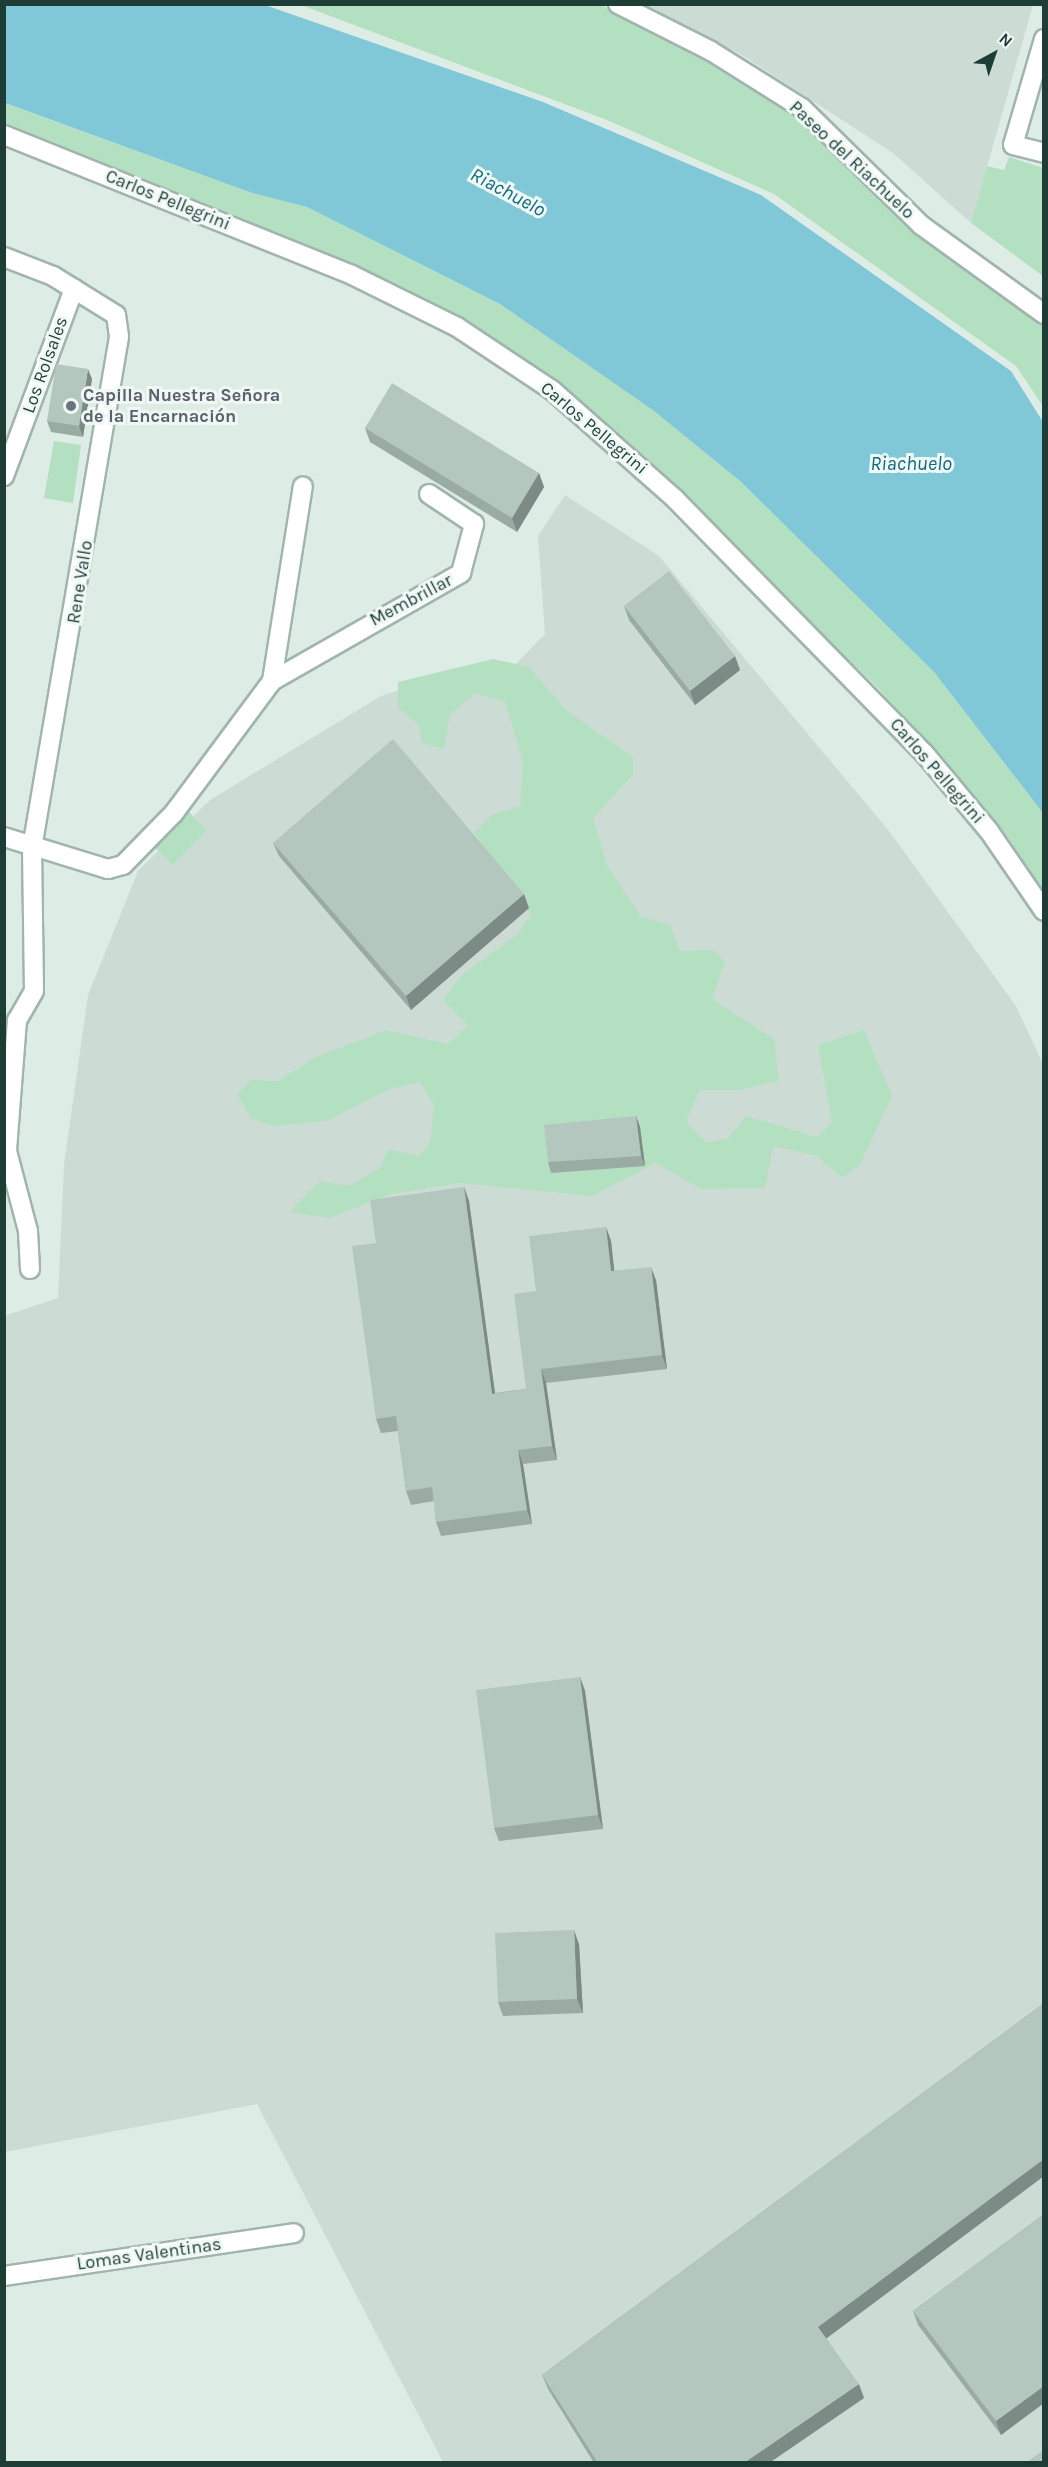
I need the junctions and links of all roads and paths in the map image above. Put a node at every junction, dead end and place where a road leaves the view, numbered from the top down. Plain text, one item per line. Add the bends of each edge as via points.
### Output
1 (618, 4) edge
2 (1044, 39) edge
3 (4, 135) edge
4 (1044, 153) edge
5 (4, 257) edge
6 (74, 289) junction
7 (1044, 314) edge
8 (4, 476) edge
9 (303, 486) dead end
10 (429, 494) dead end
11 (272, 681) junction
12 (4, 837) edge
13 (32, 848) junction
14 (1044, 911) edge
15 (30, 1269) dead end
16 (294, 2233) dead end
17 (4, 2276) edge

1 - 7 street, Paseo del Riachuelo via 711,51 802,108 921,225
2 - 4 street via 1013,145
3 - 14 street, Carlos Pellegrini via 397,296 457,327 552,390 675,499 924,753 989,831
5 - 6 street
6 - 8 street, Los Rolsales
6 - 13 street, Rene Vallo via 116,315 117,349
9 - 11 street
10 - 11 street, Membrillar via 474,524 460,573
11 - 13 street via 174,813 123,865 108,869
12 - 13 street
13 - 15 street, Rene Vallo via 34,998 17,1020 7,1151 28,1231
16 - 17 street, Lomas Valentinas

